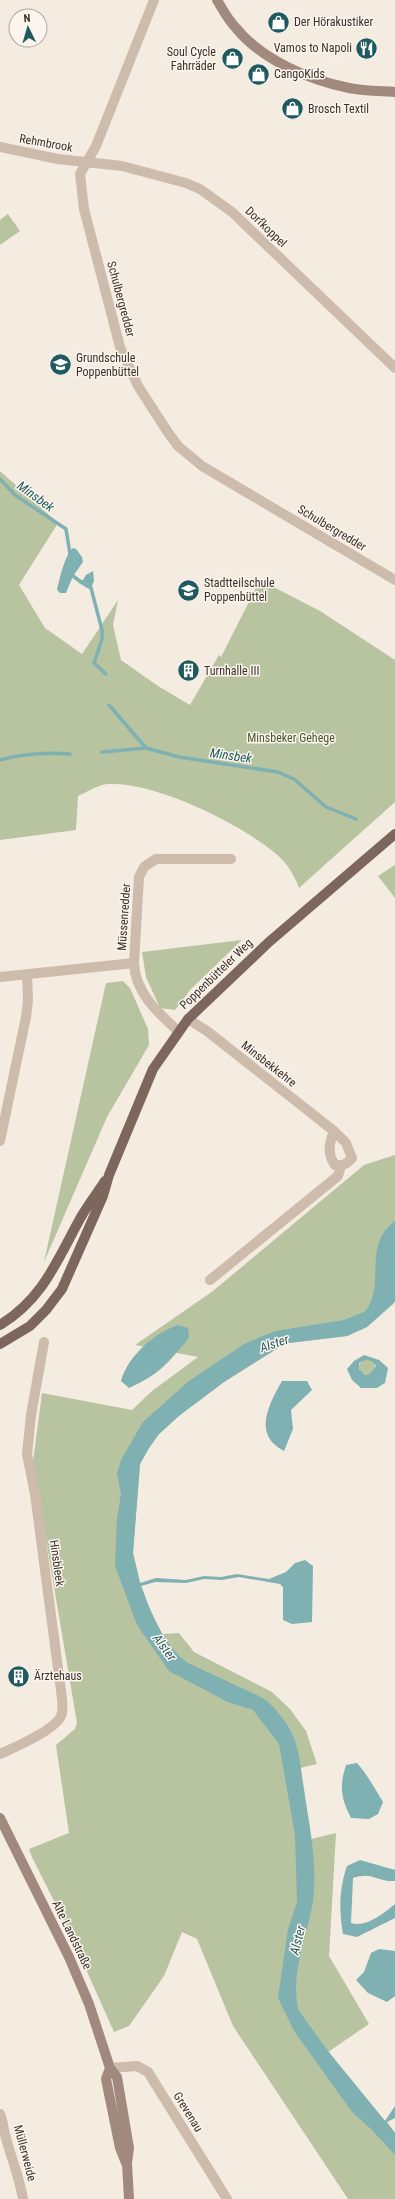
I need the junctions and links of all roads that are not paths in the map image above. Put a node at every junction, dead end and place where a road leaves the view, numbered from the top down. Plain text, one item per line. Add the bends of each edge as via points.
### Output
1 (154, 0) edge
2 (217, 0) edge
3 (395, 92) edge
4 (0, 147) edge
5 (87, 162) junction
6 (395, 368) edge
7 (395, 580) edge
8 (395, 834) edge
9 (231, 859) dead end
10 (134, 963) junction
11 (27, 974) junction
12 (0, 977) edge
13 (188, 1019) junction
14 (178, 1031) junction
15 (334, 1131) junction
16 (0, 1141) edge
17 (341, 1166) junction
18 (109, 1175) junction
19 (210, 1280) dead end
20 (0, 1325) edge
21 (44, 1342) dead end
22 (0, 1344) edge
23 (0, 1754) edge
24 (0, 1818) edge
25 (110, 2068) junction
26 (0, 2114) edge
27 (22, 2199) edge
28 (129, 2199) edge
29 (228, 2199) edge

1 - 5 street, Schulbergredder via 96,146
2 - 3 main road via 236,29 252,44 275,59 323,81 350,88
4 - 5 street, Rehmbrook
5 - 6 street, Dorfkoppel via 122,166 186,183 218,200
5 - 7 street, Schulbergredder via 80,174 84,209 120,347 138,386 178,446 202,466
8 - 13 main road, Poppenbütteler Weg via 263,947
9 - 10 street, Müssenredder via 156,860 144,867 139,877
10 - 11 street, Müssenredder
10 - 14 street, Müssenredder via 134,976 143,994 160,1015
11 - 12 street, Müssenredder
11 - 16 street via 26,1016
13 - 14 main road, Poppenbütteler Weg
13 - 15 street, Minsbekkehre via 207,1031
14 - 18 main road, Poppenbütteler Weg via 153,1069
15 - 17 street via 330,1142 331,1160
15 - 17 street, Minsbekkehre via 346,1143 352,1158
17 - 19 street, Minsbekkehre via 338,1176
18 - 20 main road, Poppenbütteler Weg via 82,1216 48,1280 16,1315
18 - 22 main road, Poppenbütteler Weg via 103,1196 62,1289 30,1326
21 - 23 street, Hinsbleek via 27,1454 35,1494 62,1713 58,1720 46,1729
24 - 25 main road, Alte Landstraße via 79,1980
25 - 28 main road, Alte Landstraße via 106,2079 120,2148 127,2163
25 - 29 street, Grevenau via 137,2066 148,2072
26 - 27 street, Müllerweide via 5,2124 5,2137 19,2175

